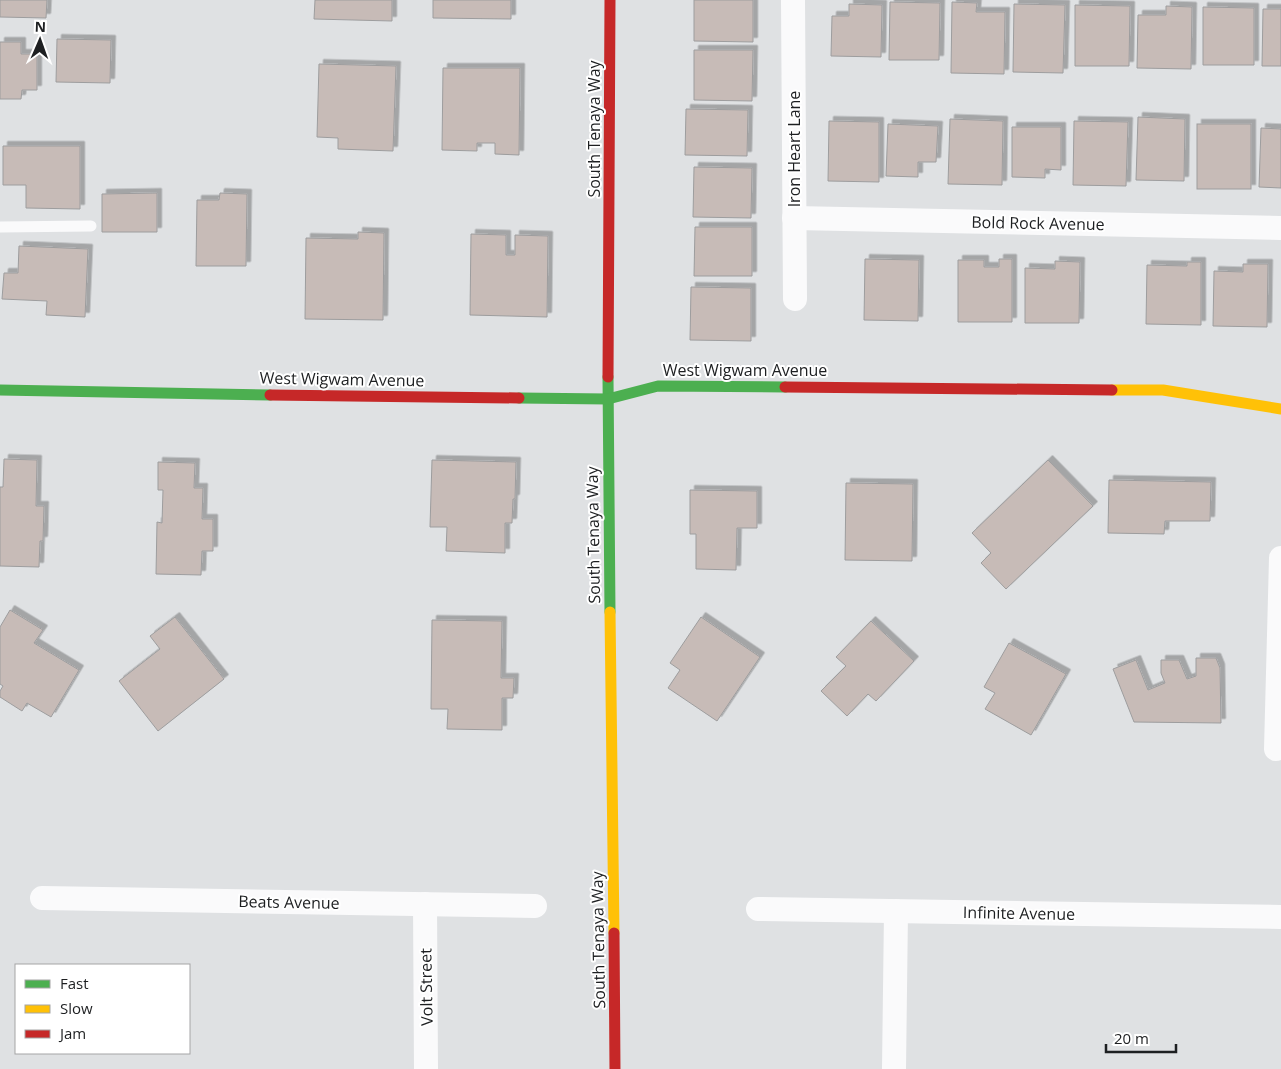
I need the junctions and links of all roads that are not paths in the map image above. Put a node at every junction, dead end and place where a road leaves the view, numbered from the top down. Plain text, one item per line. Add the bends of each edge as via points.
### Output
1 (610, 0) edge
2 (793, 0) edge
3 (794, 218) junction
4 (91, 226) dead end
5 (0, 227) edge
6 (1281, 228) edge
7 (795, 299) dead end
8 (0, 390) edge
9 (608, 399) junction
10 (1281, 409) edge
11 (1281, 558) edge
12 (1276, 749) dead end
13 (42, 898) dead end
14 (425, 904) junction
15 (535, 906) dead end
16 (758, 909) dead end
17 (896, 911) junction
18 (1281, 917) edge
19 (426, 1069) edge
20 (616, 1069) edge
21 (894, 1069) edge

1 - 9 street, South Tenaya Way
2 - 3 street, Iron Heart Lane
3 - 6 street, Bold Rock Avenue
3 - 7 street, Iron Heart Lane
4 - 5 lane
8 - 9 street, West Wigwam Avenue
9 - 10 street, West Wigwam Avenue via 658,386 1162,390
9 - 20 street, South Tenaya Way
11 - 12 street
13 - 14 street, Beats Avenue
14 - 15 street, Beats Avenue
14 - 19 street, Volt Street
16 - 17 street, Infinite Avenue
17 - 18 street, Infinite Avenue
17 - 21 street

